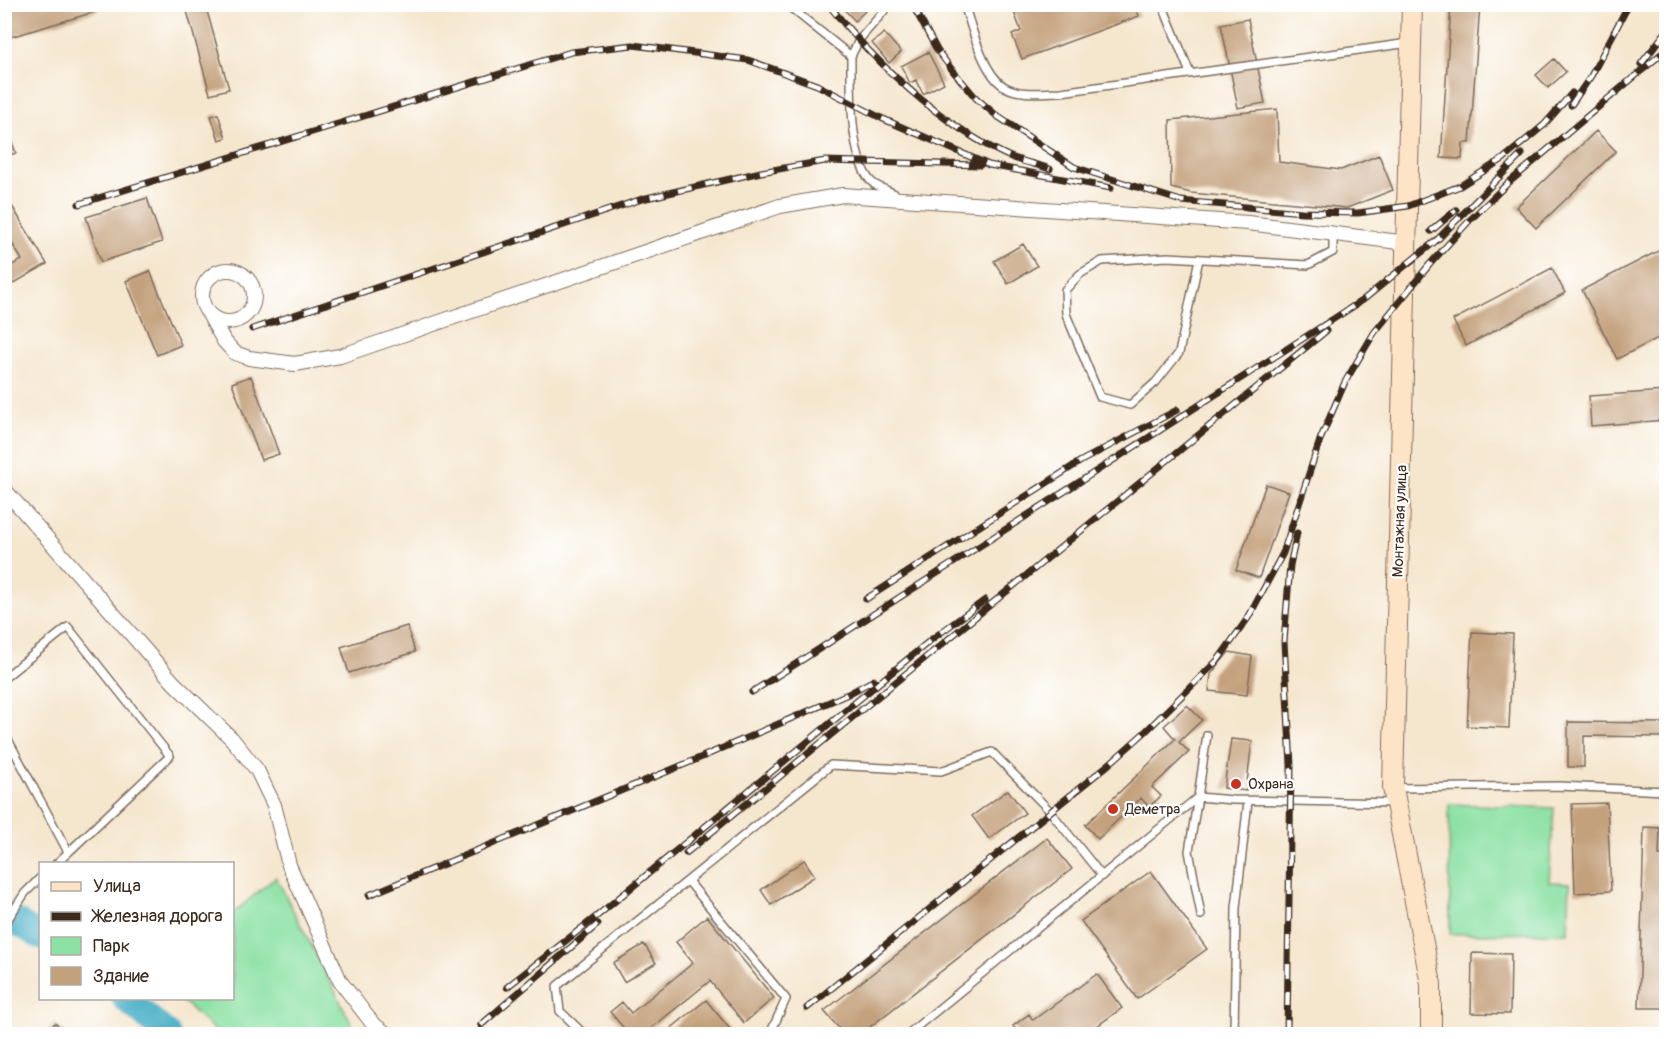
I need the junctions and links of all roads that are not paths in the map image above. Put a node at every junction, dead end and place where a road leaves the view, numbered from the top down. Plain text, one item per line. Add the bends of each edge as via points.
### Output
1 (786, 4) edge
2 (881, 4) edge
3 (963, 4) edge
4 (1162, 4) edge
5 (1412, 4) edge
6 (1411, 43) junction
7 (851, 57) junction
8 (1190, 73) junction
9 (906, 199) junction
10 (1333, 234) junction
11 (1407, 243) junction
12 (1199, 259) junction
13 (210, 316) dead end
14 (4, 489) edge
15 (4, 678) edge
16 (4, 732) edge
17 (1207, 735) dead end
18 (1666, 791) edge
19 (1394, 796) junction
20 (1197, 797) junction
21 (1248, 801) junction
22 (68, 852) junction
23 (58, 862) edge
24 (1102, 876) junction
25 (39, 879) edge
26 (688, 881) junction
27 (1201, 915) dead end
28 (4, 925) edge
29 (387, 1035) edge
30 (584, 1035) edge
31 (770, 1035) edge
32 (908, 1035) edge
33 (1234, 1035) edge
34 (1431, 1035) edge

1 - 7 lane
2 - 7 lane via 884,10 859,40
3 - 8 lane via 990,72 1005,87 1026,93 1061,92
4 - 8 lane
5 - 6 street, Монтажная улица
6 - 8 lane
6 - 11 street, Монтажная улица
7 - 9 lane via 851,103 859,162 873,183
9 - 10 street via 1248,223
9 - 13 street via 843,195 780,206 340,356 295,364 235,353
10 - 11 street
10 - 12 lane via 1333,252 1308,265
11 - 19 street, Монтажная улица
12 - 12 lane via 1102,261 1080,274 1065,290 1066,314 1100,397 1130,405 1156,382 1179,353
14 - 29 street via 174,683 257,770 274,805 289,865 340,981 373,1024
15 - 22 lane via 68,627 170,756
16 - 22 lane
17 - 20 lane
18 - 19 lane via 1559,786
19 - 21 lane
19 - 34 street, Монтажная улица via 1431,984
20 - 21 lane
20 - 24 lane
20 - 27 lane via 1189,851
21 - 33 lane via 1236,908
22 - 23 lane
24 - 26 lane via 1050,811 992,752 941,771 831,765
24 - 32 lane
25 - 28 lane
26 - 30 lane via 557,986 560,1011
26 - 31 lane via 786,999

